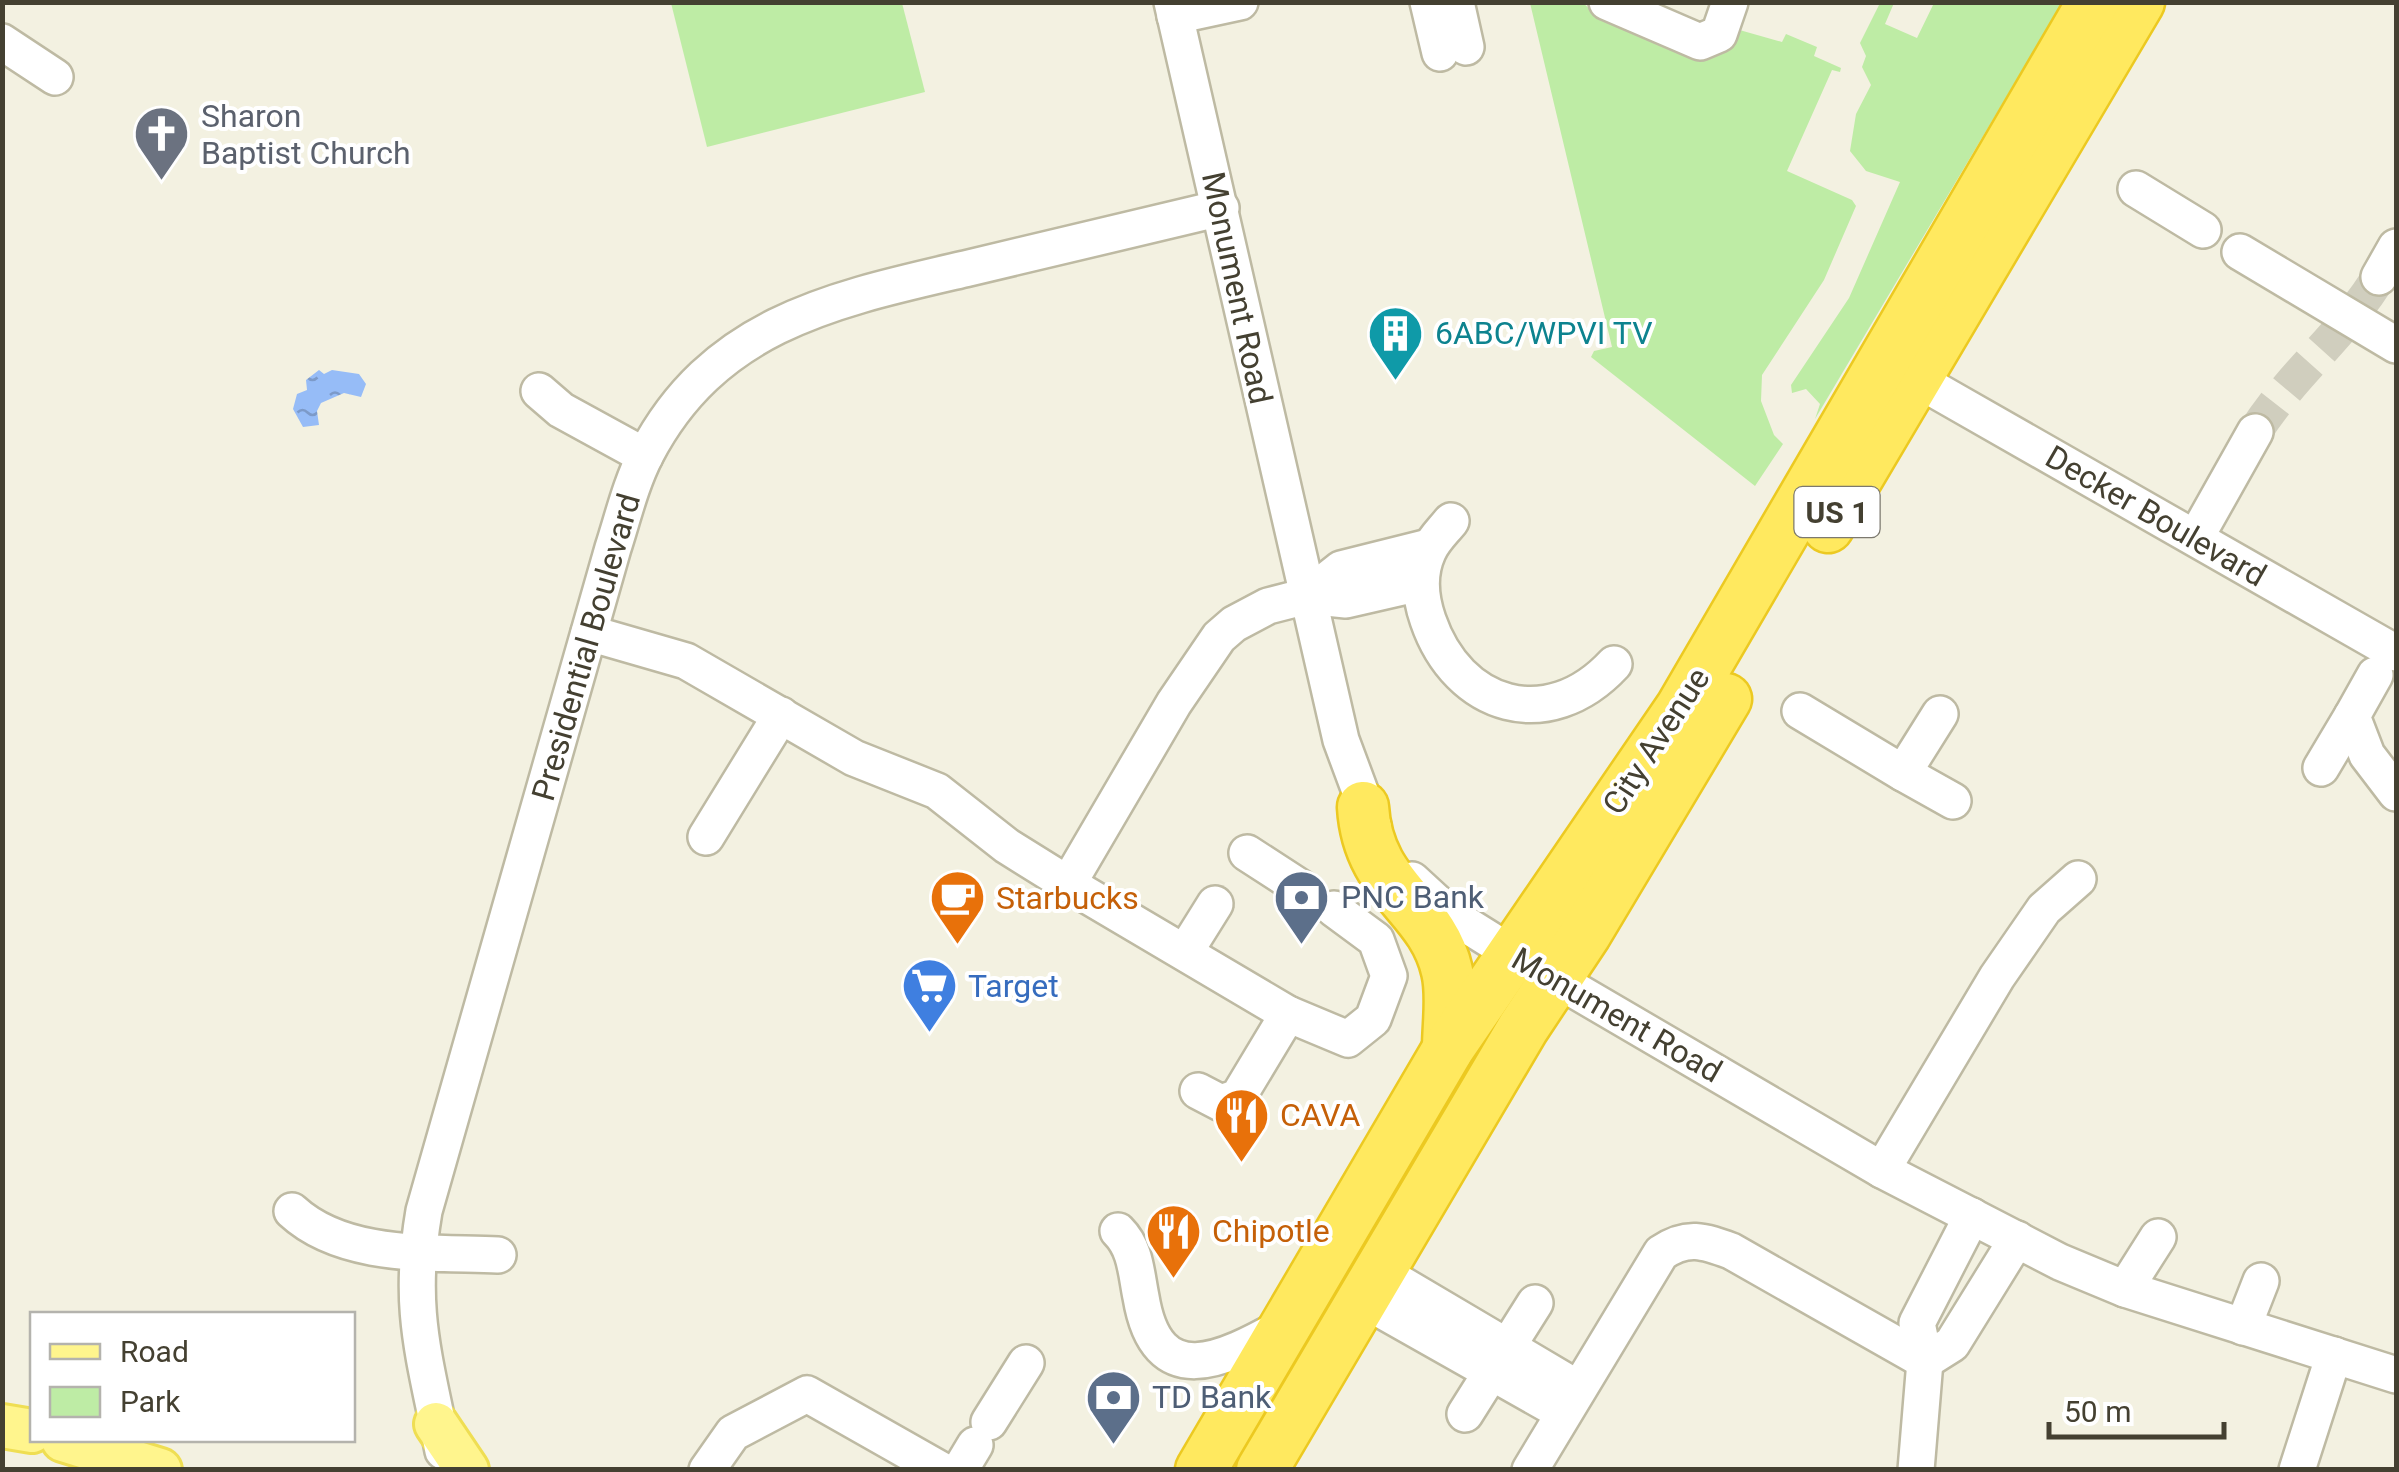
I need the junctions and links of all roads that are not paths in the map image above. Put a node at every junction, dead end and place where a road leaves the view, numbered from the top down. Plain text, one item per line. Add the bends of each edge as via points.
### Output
1 (1240, 2) edge
2 (1428, 2) edge
3 (1456, 2) edge
4 (1607, 2) edge
5 (1730, 2) edge
6 (2092, 2) edge
7 (2140, 2) edge
8 (1174, 9) edge
9 (2, 42) edge
10 (55, 77) dead end
11 (2136, 189) dead end
12 (1221, 208) junction
13 (2204, 230) dead end
14 (2240, 252) dead end
15 (2396, 346) edge
16 (1916, 379) junction
17 (540, 392) dead end
18 (2255, 432) tunnel mouth
19 (645, 456) junction
20 (2196, 538) junction
21 (1420, 582) junction
22 (1307, 596) junction
23 (589, 633) junction
24 (1614, 664) dead end
25 (2386, 664) edge
26 (1800, 710) dead end
27 (1940, 714) dead end
28 (781, 716) junction
29 (2352, 716) junction
30 (2322, 768) dead end
31 (1903, 772) junction
32 (2396, 793) edge
33 (1953, 801) dead end
34 (1363, 807) junction
35 (706, 837) dead end
36 (1247, 853) dead end
37 (2078, 879) dead end
38 (1068, 884) junction
39 (1304, 890) dead end
40 (1215, 904) dead end
41 (1334, 909) dead end
42 (1184, 952) junction
43 (1513, 954) junction
44 (1556, 979) junction
45 (1288, 1014) junction
46 (1448, 1049) junction
47 (1198, 1091) dead end
48 (1882, 1170) junction
49 (280, 1208) dead end
50 (1972, 1216) junction
51 (1118, 1231) dead end
52 (2158, 1237) dead end
53 (2017, 1238) junction
54 (418, 1252) junction
55 (498, 1256) dead end
56 (2262, 1281) dead end
57 (1371, 1285) junction
58 (2125, 1288) junction
59 (1535, 1302) dead end
60 (1284, 1326) junction
61 (2243, 1327) junction
62 (2334, 1355) junction
63 (1500, 1360) junction
64 (1925, 1361) junction
65 (1026, 1363) dead end
66 (2396, 1376) edge
67 (1570, 1400) junction
68 (1465, 1414) dead end
69 (436, 1424) junction
70 (2, 1426) edge
71 (30, 1431) edge
72 (69, 1442) edge
73 (975, 1446) edge
74 (160, 1470) edge
75 (444, 1470) edge
76 (467, 1470) edge
77 (707, 1470) edge
78 (941, 1470) edge
79 (1202, 1470) edge
80 (1262, 1470) edge
81 (1530, 1470) edge
82 (1916, 1470) edge
83 (2298, 1470) edge

1 - 8 street
2 - 3 street via 1453,50
4 - 5 street via 1700,42 1719,34
6 - 43 highway, City Avenue / US 1 via 1681,708
7 - 16 highway, City Avenue / US 1
8 - 12 street, Monument Road
9 - 10 street
11 - 13 street
12 - 19 street, Presidential Boulevard via 887,288 787,319 710,370
12 - 22 street, Monument Road
14 - 15 street
16 - 20 street, Decker Boulevard
16 - 44 highway, City Avenue / US 1
17 - 19 street
18 - 20 street
19 - 23 street, Presidential Boulevard
20 - 25 street, Decker Boulevard
21 - 22 street via 1346,600
21 - 22 street via 1440,534 1341,570
21 - 24 street via 1448,663 1493,697 1550,703 1586,690
22 - 34 street, Monument Road
22 - 38 street via 1247,615 1219,637
23 - 28 street via 686,661
23 - 54 street, Presidential Boulevard via 444,1134
25 - 29 street
26 - 31 street
27 - 31 street
28 - 35 street
28 - 38 street via 854,758 954,801 1007,846
29 - 30 street
29 - 32 street via 2366,755
31 - 33 street
34 - 43 street, Monument Road via 1390,855 1423,892
34 - 46 highway via 1378,868 1444,961
36 - 39 street
37 - 48 street via 2044,908 1997,977
38 - 42 street
40 - 42 street
41 - 45 street via 1384,952 1389,976 1381,1004 1364,1030 1348,1039
42 - 45 street
43 - 44 street, Monument Road
43 - 46 highway, City Avenue / US 1
44 - 48 street, Monument Road
44 - 57 highway, City Avenue / US 1
45 - 47 street via 1238,1096 1221,1102
46 - 60 highway, City Avenue / US 1
48 - 50 street, Monument Road
49 - 54 street via 393,1234
50 - 53 street, Monument Road
50 - 64 street via 1917,1323
51 - 60 street via 1133,1255 1147,1326 1169,1356 1204,1362
52 - 58 street
53 - 58 street, Monument Road
53 - 64 street via 1952,1344
54 - 55 street
54 - 69 street, Presidential Boulevard via 419,1344
56 - 61 street
57 - 63 street
57 - 80 highway, City Avenue / US 1
58 - 61 street, Monument Road
59 - 63 street
60 - 79 highway, City Avenue / US 1
61 - 62 street, Monument Road
62 - 66 street, Monument Road
62 - 83 street
63 - 67 street
63 - 68 street
64 - 67 street via 1700,1239 1661,1253
64 - 82 street
65 - 73 street
67 - 81 street
69 - 75 street, Presidential Boulevard
69 - 76 main road
70 - 71 main road
72 - 74 main road
77 - 78 street via 733,1433 807,1394

